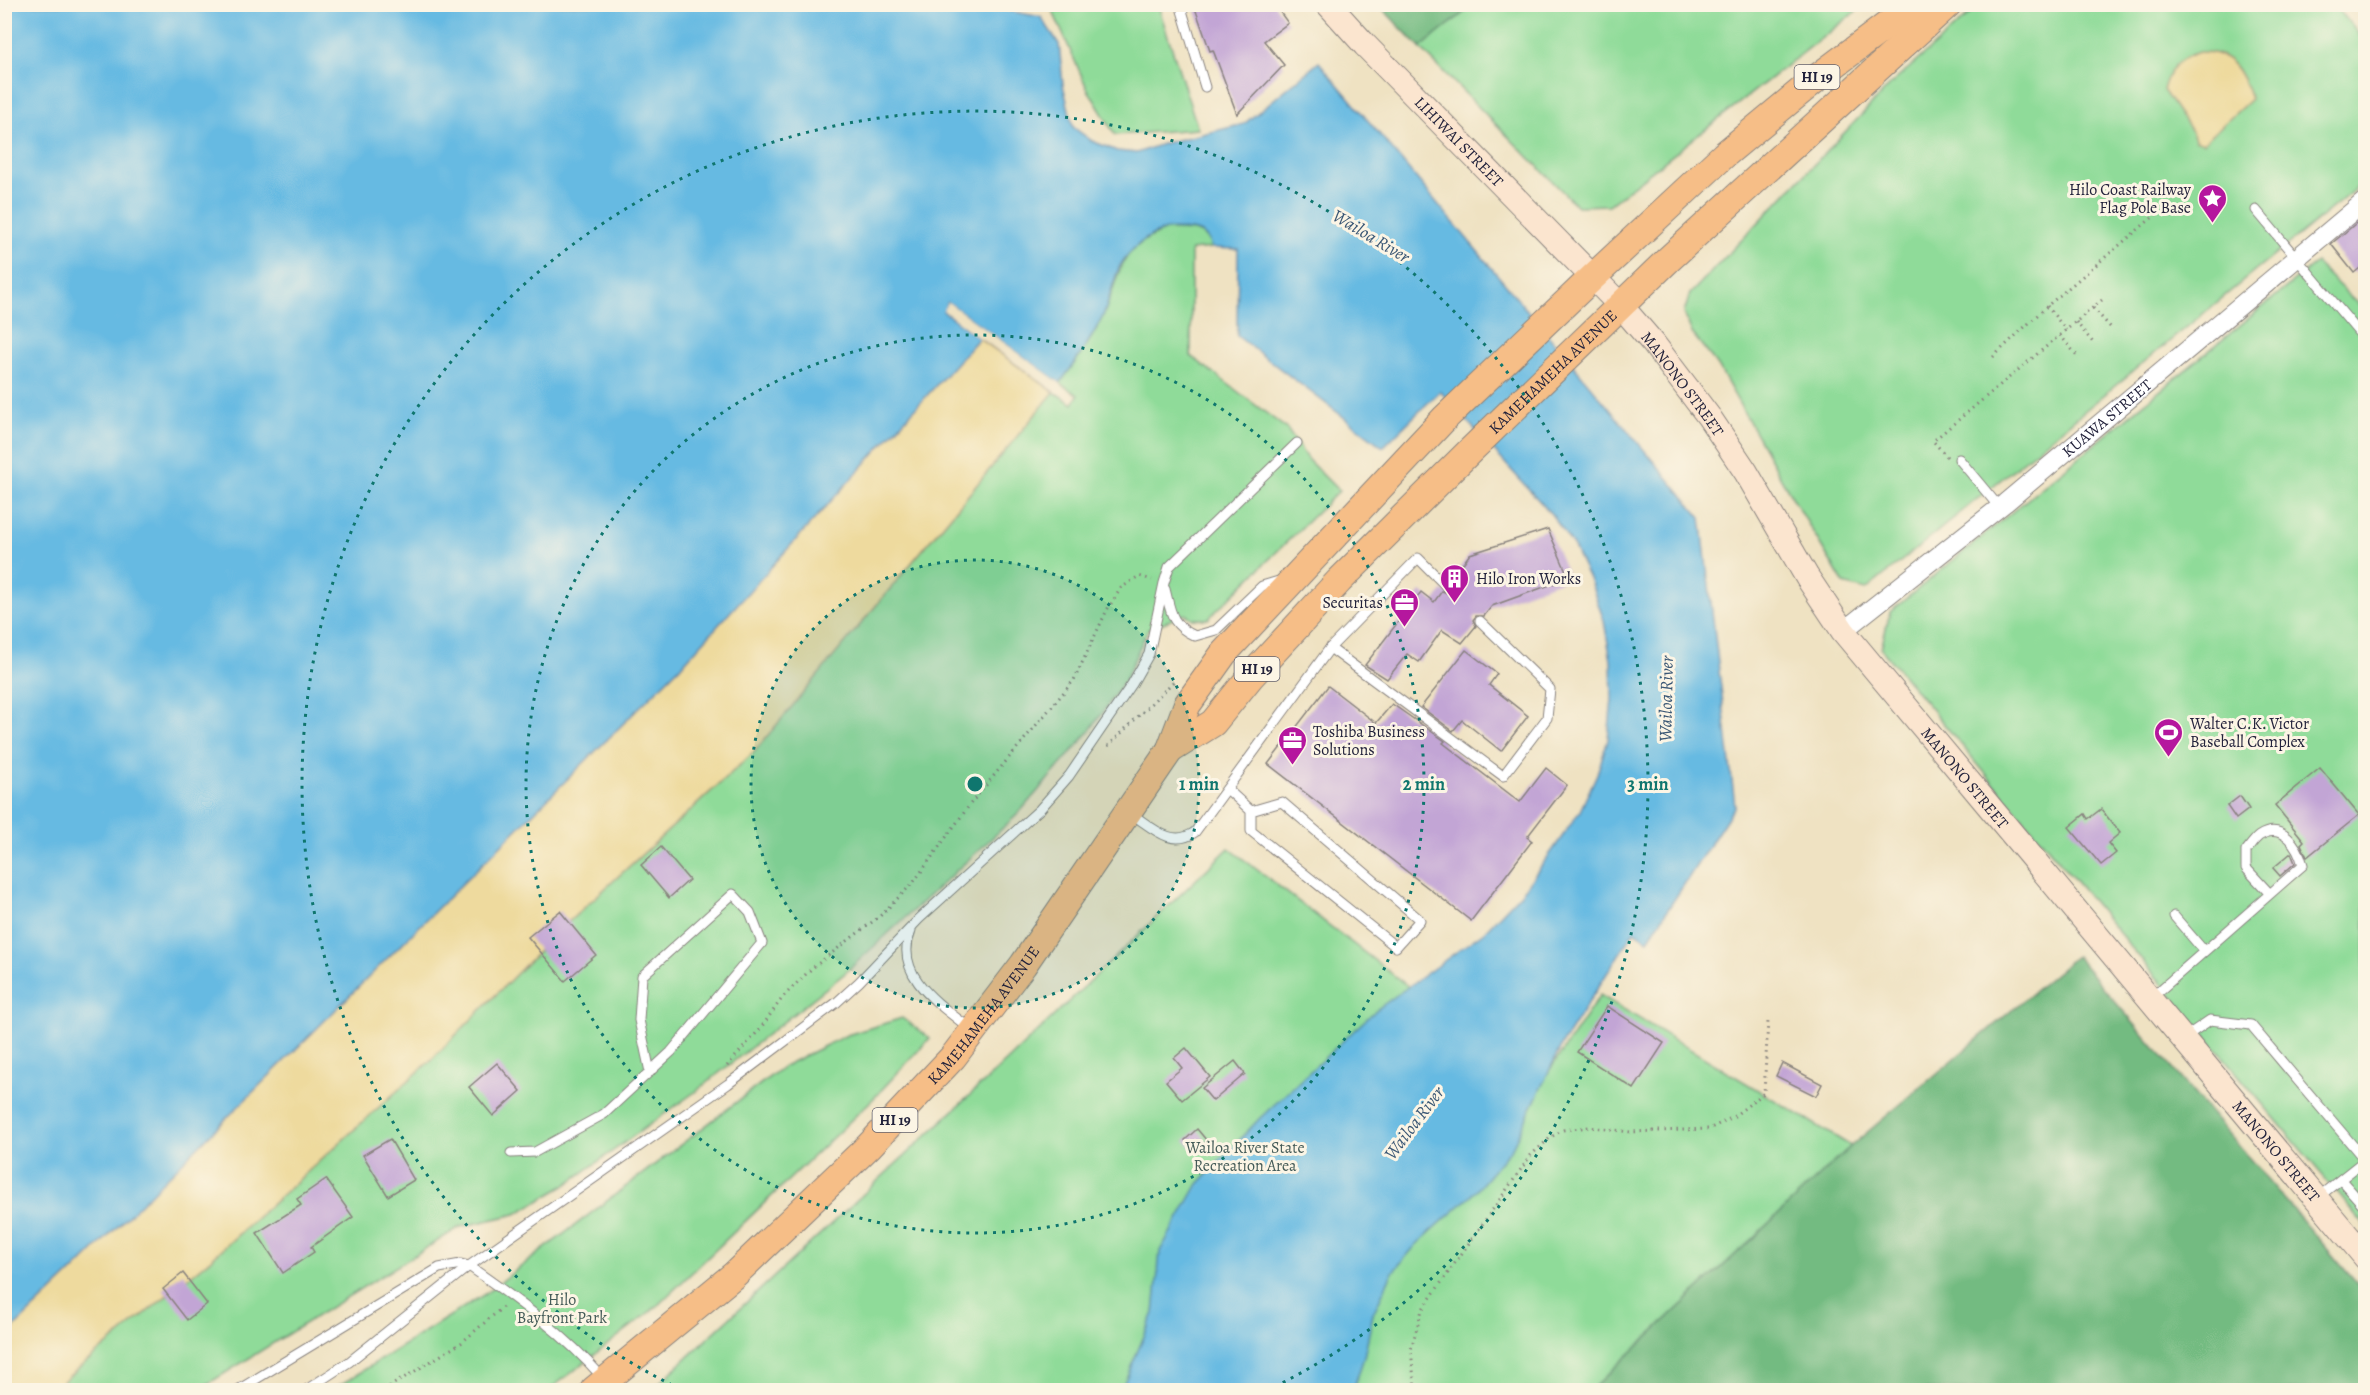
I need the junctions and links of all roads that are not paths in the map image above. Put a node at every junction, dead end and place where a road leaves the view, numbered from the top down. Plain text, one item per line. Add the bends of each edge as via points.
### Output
1 (1180, 4) edge
2 (1328, 4) edge
3 (1915, 4) edge
4 (1948, 4) edge
5 (1205, 87) dead end
6 (2366, 200) edge
7 (2256, 210) dead end
8 (2297, 258) junction
9 (1593, 277) junction
10 (1622, 306) junction
11 (2366, 341) edge
12 (1297, 443) dead end
13 (1956, 462) road end
14 (2000, 507) junction
15 (1298, 574) junction
16 (1164, 583) junction
17 (1446, 586) dead end
18 (1480, 621) dead end
19 (1843, 631) junction
20 (1330, 648) junction
21 (1170, 750) junction
22 (1227, 789) junction
23 (1128, 811) junction
24 (1251, 811) junction
25 (2270, 894) junction
26 (2174, 916) dead end
27 (919, 919) junction
28 (2204, 951) junction
29 (2150, 999) junction
30 (974, 1031) junction
31 (2183, 1039) junction
32 (650, 1072) junction
33 (511, 1153) dead end
34 (2341, 1180) junction
35 (2316, 1199) junction
36 (2366, 1208) edge
37 (2366, 1258) edge
38 (469, 1266) junction
39 (600, 1386) edge
40 (238, 1390) edge
41 (306, 1390) edge

1 - 5 lane
2 - 9 street, LIHIWAI STREET
3 - 9 main road, KAMEHAMEHA AVENUE / HI 19 via 1724,155
4 - 10 main road, KAMEHAMEHA AVENUE / HI 19
6 - 8 street, KUAWA STREET
7 - 8 lane
8 - 11 lane
8 - 14 street, KUAWA STREET
9 - 10 street, MANONO STREET
9 - 15 main road, KAMEHAMEHA AVENUE / HI 19 via 1389,474
10 - 19 street, MANONO STREET via 1709,417
10 - 21 main road, KAMEHAMEHA AVENUE / HI 19 via 1339,581 1213,723
12 - 16 lane via 1169,567
13 - 14 lane
14 - 19 street, KUAWA STREET
15 - 16 lane via 1262,586 1216,630 1196,636 1182,630 1172,616
15 - 21 main road, KAMEHAMEHA AVENUE / HI 19 via 1206,676 1187,705
16 - 27 lane via 1149,654 1069,776 1040,809
17 - 20 lane via 1418,558
18 - 20 lane via 1550,689 1547,718 1503,776
19 - 29 street, MANONO STREET
20 - 22 lane
21 - 23 main road, KAMEHAMEHA AVENUE / HI 19
22 - 23 lane via 1195,832 1179,840
22 - 24 lane
23 - 30 main road, KAMEHAMEHA AVENUE / HI 19
24 - 24 lane via 1251,831 1396,947 1420,920 1282,802
25 - 25 lane via 2303,865 2299,850 2286,835 2271,831 2259,836 2246,851 2246,868
25 - 28 lane
26 - 28 lane
27 - 30 lane via 907,944 912,972 924,991
27 - 38 lane via 836,1003
28 - 29 lane
29 - 31 street, MANONO STREET
30 - 39 main road, KAMEHAMEHA AVENUE / HI 19 via 844,1171 734,1275
31 - 34 lane via 2210,1020 2251,1025 2365,1160
31 - 35 street, MANONO STREET
32 - 32 lane via 672,1052 762,943 750,912 733,894 642,976 639,1020
32 - 33 lane via 604,1114 535,1152
34 - 35 lane
34 - 36 lane
35 - 37 street, MANONO STREET
38 - 39 lane via 515,1297 564,1338
38 - 40 lane via 439,1268
38 - 41 lane via 350,1362

